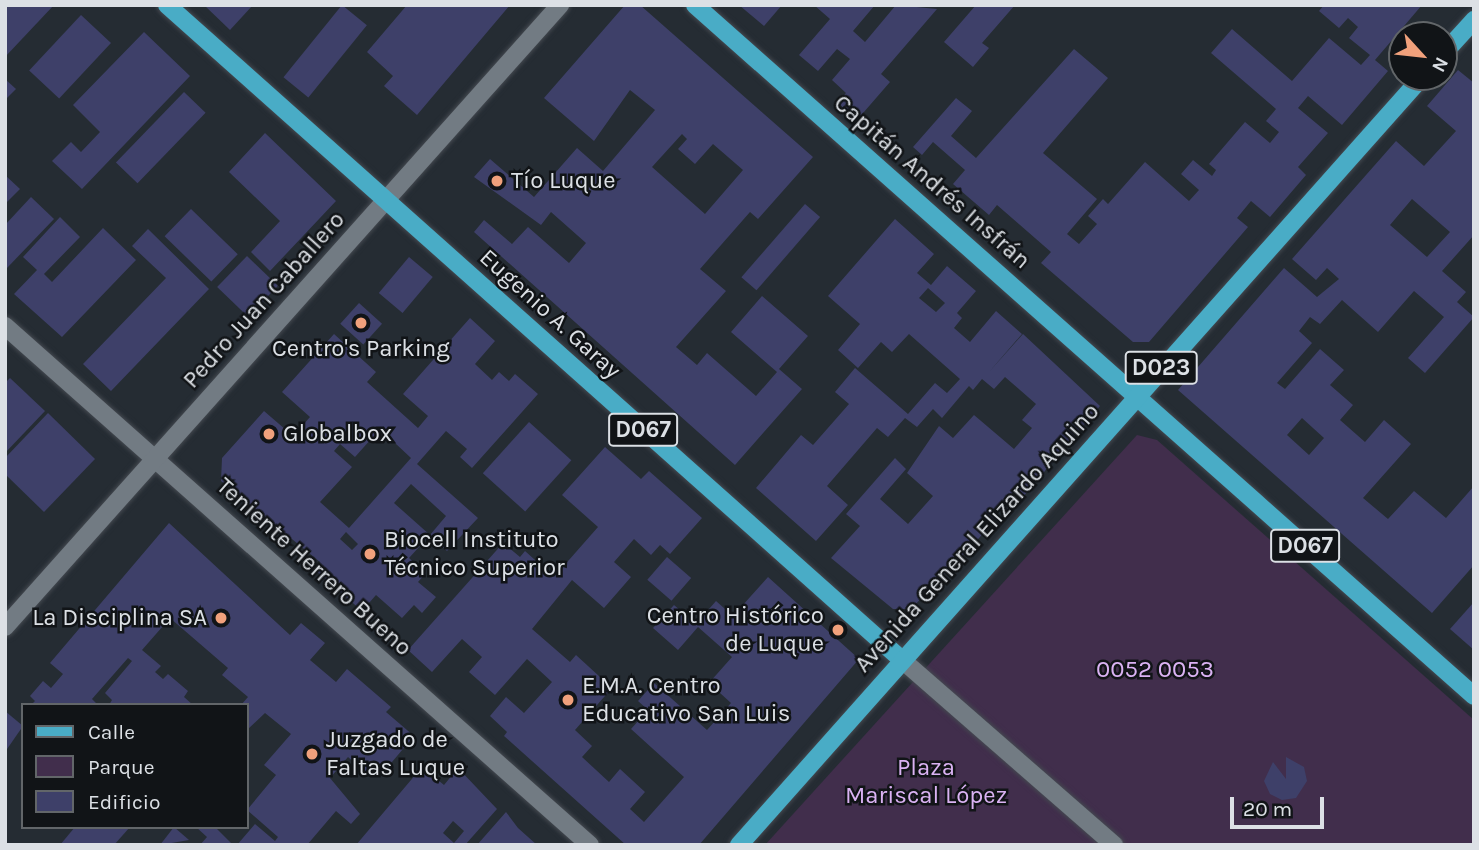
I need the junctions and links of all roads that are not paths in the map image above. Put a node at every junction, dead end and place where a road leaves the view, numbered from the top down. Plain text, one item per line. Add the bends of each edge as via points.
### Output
1 (167, 5) edge
2 (560, 5) edge
3 (695, 5) edge
4 (1474, 20) edge
5 (1458, 38) edge
6 (1409, 91) edge
7 (386, 200) junction
8 (5, 326) edge
9 (1137, 396) junction
10 (155, 459) junction
11 (5, 626) edge
12 (901, 659) junction
13 (1474, 696) edge
14 (590, 845) edge
15 (739, 845) edge
16 (1114, 845) edge

1 - 7 main road, Eugenio A. Garay / D067
2 - 7 street, Pedro Juan Caballero
3 - 9 main road, Capitán Andrés Insfrán / D067
4 - 5 main road
6 - 9 main road, Avenida General Elizardo Aquino / D023
7 - 10 street, Pedro Juan Caballero
7 - 12 main road, Eugenio A. Garay / D067
8 - 10 street, Teniente Herrero Bueno
9 - 12 main road, Avenida General Elizardo Aquino / D023
9 - 13 main road, D067
10 - 11 street, Pedro Juan Caballero
10 - 14 street, Teniente Herrero Bueno
12 - 15 main road, Avenida General Elizardo Aquino / D023
12 - 16 street

